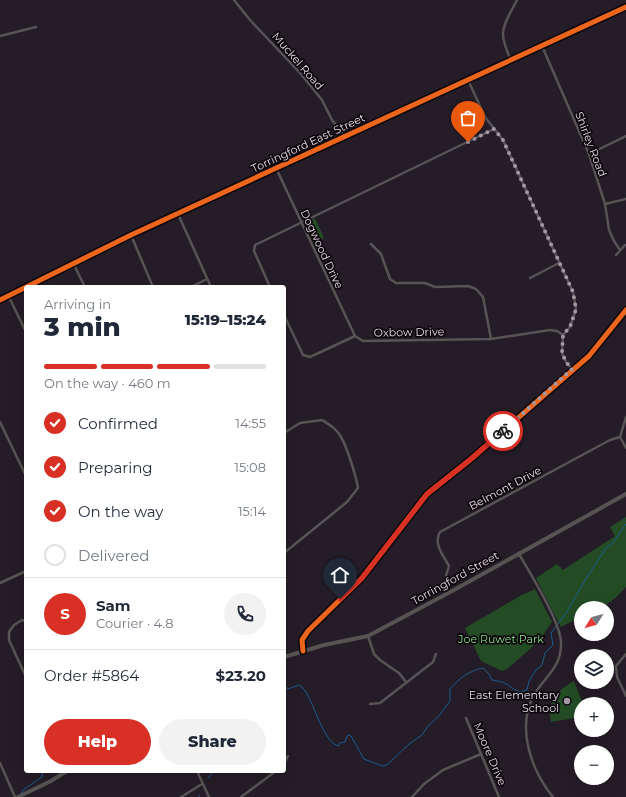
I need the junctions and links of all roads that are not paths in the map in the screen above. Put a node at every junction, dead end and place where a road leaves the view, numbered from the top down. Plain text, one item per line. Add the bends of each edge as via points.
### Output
1 (234, 0) edge
2 (517, 0) edge
3 (626, 7) edge
4 (36, 27) dead end
5 (0, 36) edge
6 (542, 46) junction
7 (511, 60) junction
8 (468, 80) junction
9 (494, 129) junction
10 (626, 136) edge
11 (345, 137) junction
12 (588, 154) junction
13 (276, 168) junction
14 (626, 199) edge
15 (605, 204) junction
16 (178, 214) junction
17 (300, 223) junction
18 (131, 235) junction
19 (371, 244) dead end
20 (625, 245) edge
21 (620, 250) junction
22 (616, 255) dead end
23 (74, 263) junction
24 (559, 263) junction
25 (530, 278) dead end
26 (207, 279) junction
27 (29, 285) edge
28 (84, 285) edge
29 (152, 285) edge
30 (195, 285) edge
31 (210, 285) edge
32 (269, 285) edge
33 (24, 287) edge
34 (8, 295) junction
35 (0, 300) edge
36 (626, 310) edge
37 (286, 319) edge
38 (24, 328) edge
39 (563, 335) junction
40 (355, 336) junction
41 (491, 339) junction
42 (572, 369) junction
43 (626, 417) edge
44 (0, 422) edge
45 (286, 431) edge
46 (620, 437) junction
47 (626, 448) edge
48 (24, 472) edge
49 (626, 494) edge
50 (286, 551) edge
51 (519, 553) junction
52 (24, 572) edge
53 (446, 576) dead end
54 (0, 583) edge
55 (24, 620) edge
56 (368, 636) junction
57 (303, 651) junction
58 (436, 654) dead end
59 (626, 654) edge
60 (286, 656) edge
61 (24, 673) edge
62 (406, 682) junction
63 (626, 696) edge
64 (370, 704) dead end
65 (466, 718) dead end
66 (481, 754) junction
67 (288, 756) dead end
68 (286, 760) edge
69 (0, 763) edge
70 (65, 773) edge
71 (198, 773) edge
72 (273, 773) edge
73 (202, 784) junction
74 (19, 796) edge
75 (181, 797) edge
76 (209, 797) edge
77 (242, 797) edge
78 (412, 797) edge
79 (499, 797) edge
80 (553, 797) edge

1 - 11 street, Muckel Road via 301,74 322,100 332,120
2 - 7 street via 503,27 503,44
3 - 6 street, Torringford East Street
4 - 5 street
6 - 7 street, Torringford East Street
6 - 12 street, Shirley Road
7 - 8 street, Torringford East Street
8 - 9 street via 485,118
8 - 11 street, Torringford East Street
9 - 17 street
9 - 24 street via 503,140
10 - 12 street
11 - 13 street, Torringford East Street
12 - 15 street, Shirley Road
13 - 16 street, Torringford East Street
13 - 17 street, Dogwood Drive
14 - 15 street
15 - 21 street, Shirley Road via 609,230
16 - 18 street, Torringford East Street
16 - 26 street
17 - 32 street via 255,245 254,251
17 - 40 street, Dogwood Drive
18 - 23 street, Torringford East Street
18 - 29 street
19 - 41 street via 381,254 390,279 396,283 425,283 435,287 468,286 476,289 483,297
20 - 21 street
21 - 22 street
23 - 27 street, Torringford East Street
23 - 28 street
24 - 25 street
24 - 39 street via 573,292 576,309 570,327
26 - 30 street
26 - 31 street
33 - 34 street, Torringford East Street
34 - 35 street, Torringford East Street
34 - 38 street
36 - 42 street via 589,356
37 - 40 street via 303,355 310,357
39 - 41 street, Oxbow Drive via 550,330
39 - 42 street via 562,353
40 - 41 street, Oxbow Drive via 363,341
42 - 57 street via 471,459 427,494 362,578 308,631 302,640
43 - 46 street
44 - 48 street
45 - 50 street via 300,423 322,420 333,426 342,437 357,478 358,488 347,502
46 - 47 street
46 - 53 street, Belmont Drive via 610,440 440,532 437,543 449,566
49 - 51 main road, Torringford Street
51 - 56 main road, Torringford Street
51 - 80 street via 554,620 561,640 561,652 556,666 532,700 526,732 529,752
52 - 54 street
55 - 61 street via 14,625 9,632 9,640
56 - 57 main road, Torringford Street
56 - 62 street via 374,654 399,673
57 - 60 main road, Torringford Street
58 - 62 street via 433,662
59 - 63 street via 616,666 617,677
62 - 64 street via 380,703
65 - 66 street, Moore Drive
66 - 78 street via 442,770
66 - 79 street, Moore Drive
67 - 68 street
69 - 74 street
70 - 74 main road
71 - 73 street
72 - 77 street
73 - 75 street
73 - 76 street

